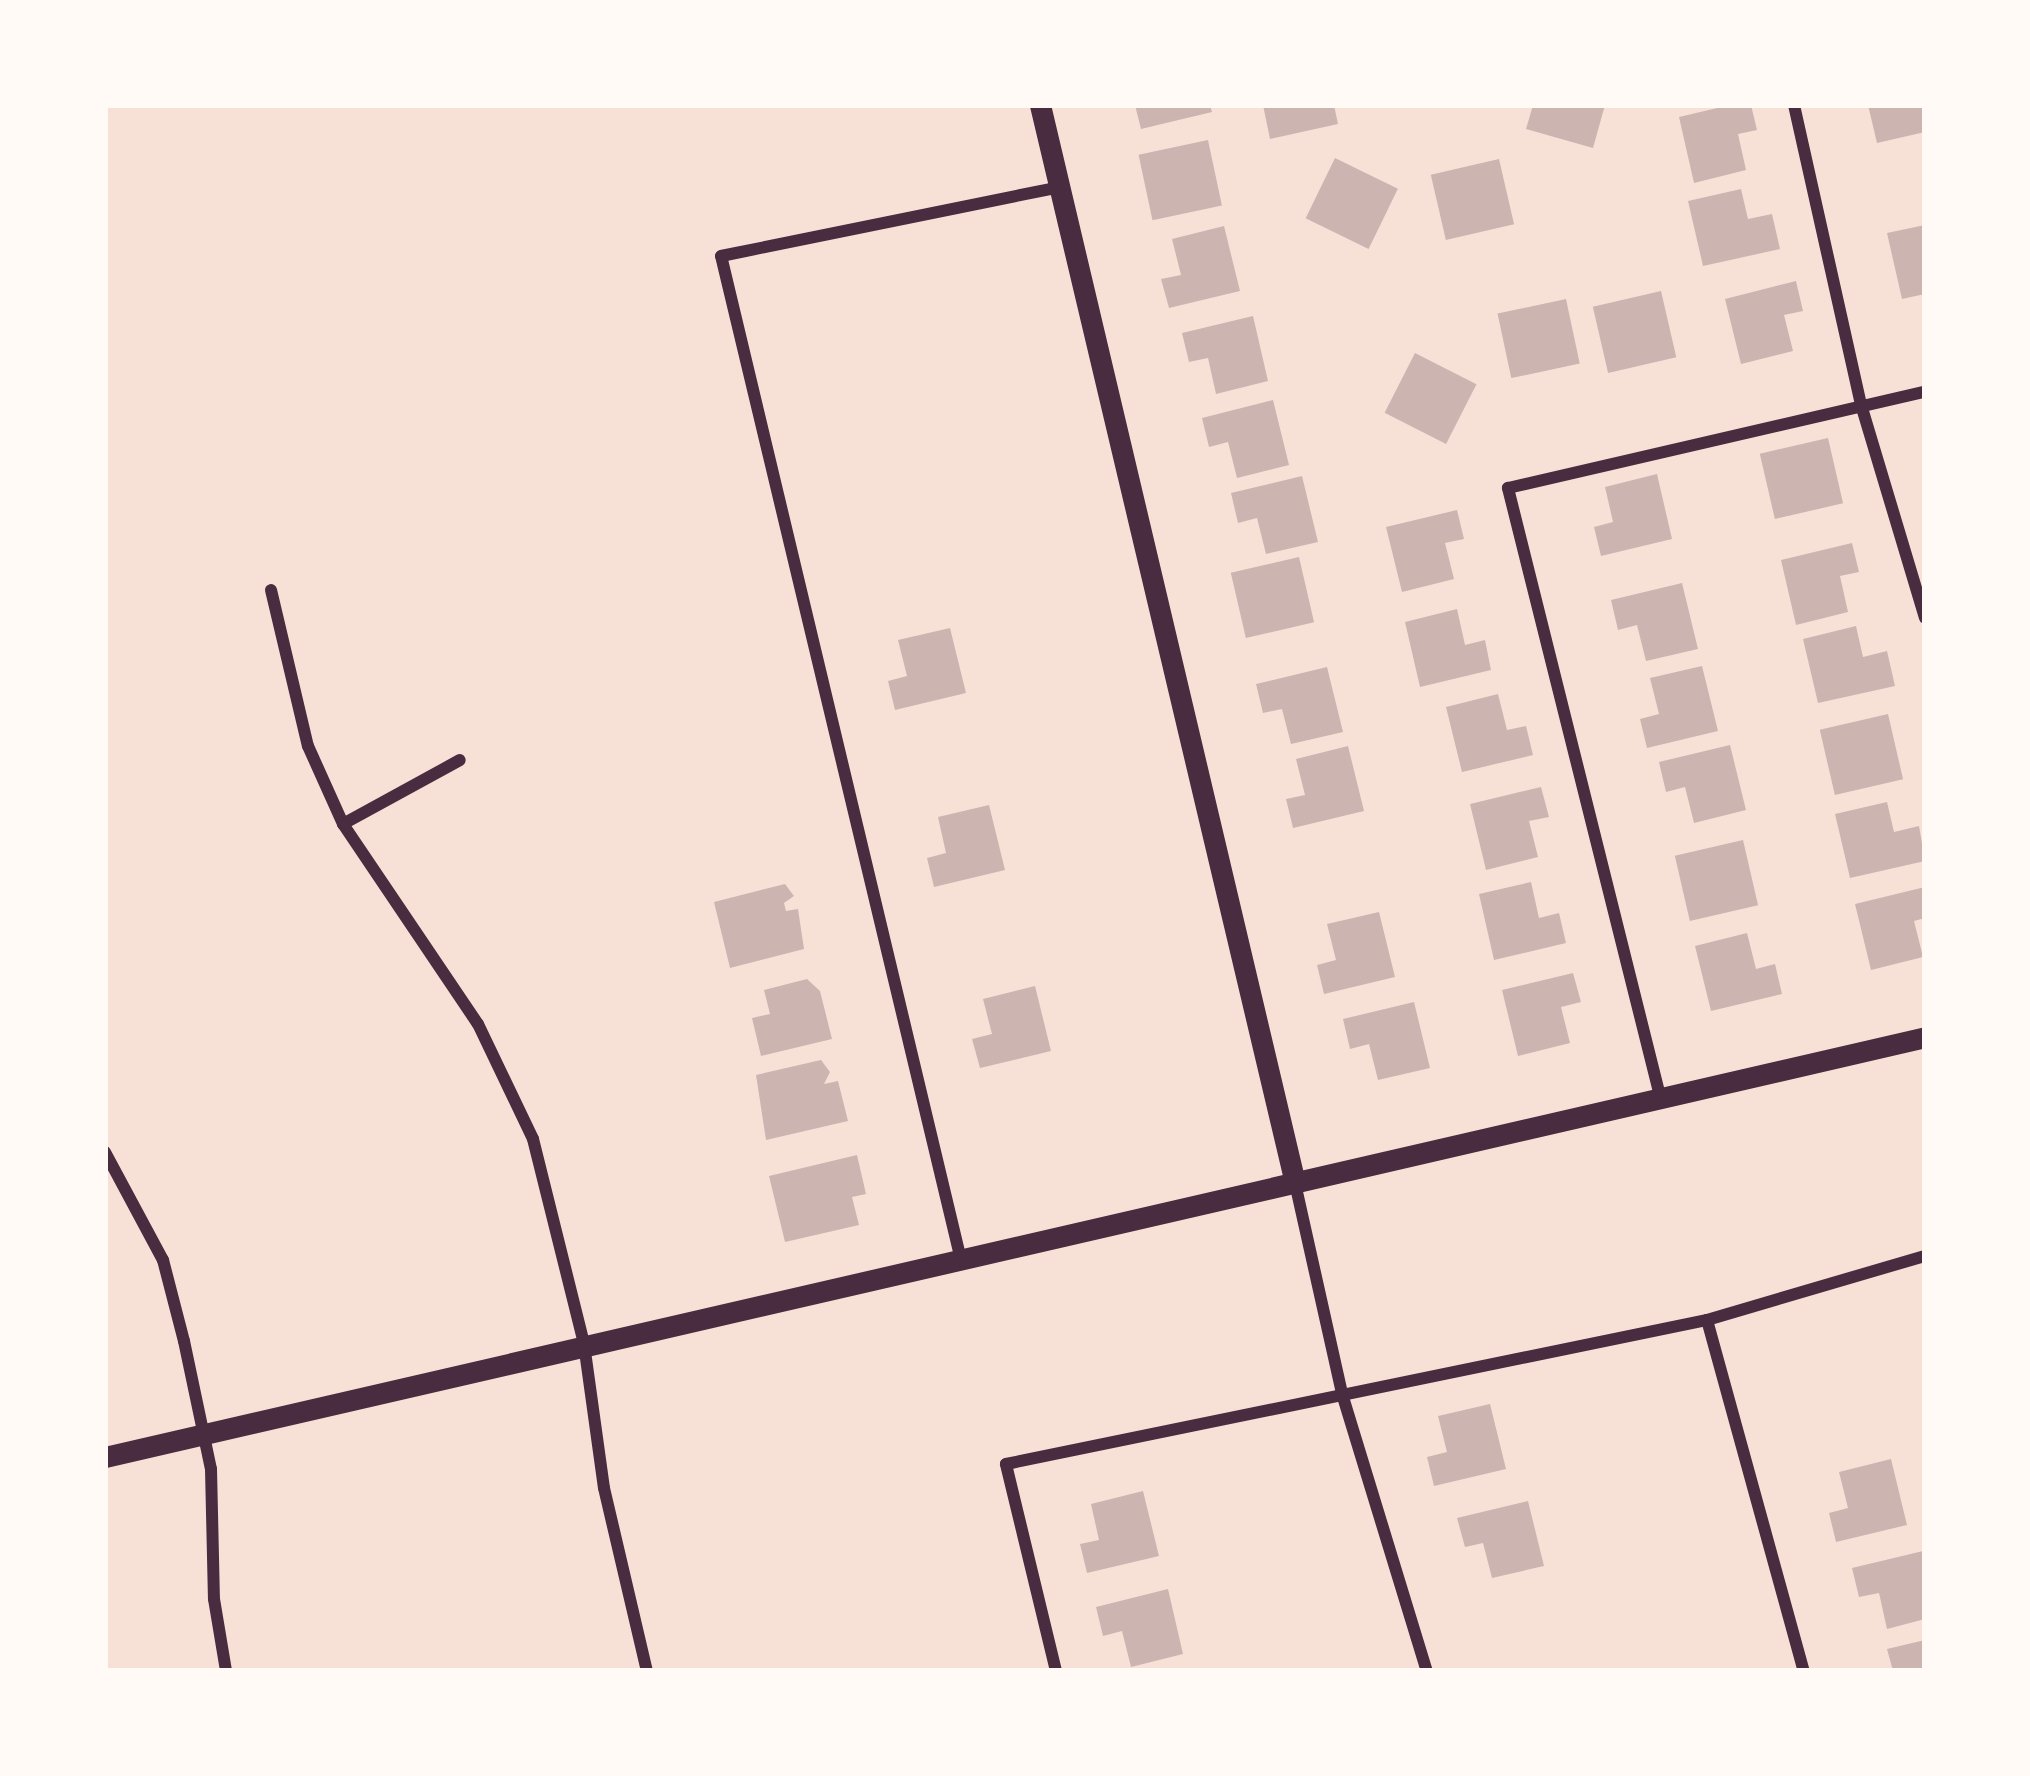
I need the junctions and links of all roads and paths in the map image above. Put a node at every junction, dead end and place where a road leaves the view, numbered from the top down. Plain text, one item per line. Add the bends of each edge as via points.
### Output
1 (1040, 105) edge
2 (1794, 105) edge
3 (1063, 187) junction
4 (1925, 392) edge
5 (1862, 408) junction
6 (271, 590) dead end
7 (1925, 618) edge
8 (460, 760) dead end
9 (344, 824) junction
10 (1925, 1037) edge
11 (1660, 1096) junction
12 (105, 1152) edge
13 (1295, 1184) junction
14 (1925, 1256) edge
15 (961, 1260) junction
16 (1707, 1320) junction
17 (584, 1344) junction
18 (1343, 1397) junction
19 (205, 1433) junction
20 (105, 1457) edge
21 (226, 1671) edge
22 (646, 1671) edge
23 (1056, 1671) edge
24 (1427, 1671) edge
25 (1804, 1671) edge

1 - 3 street
2 - 5 street
3 - 13 street
3 - 15 street via 721,256
4 - 5 street
5 - 7 street
5 - 11 street via 1508,488
6 - 9 street via 308,746
8 - 9 street
9 - 17 street via 478,1024 533,1139
10 - 11 street
11 - 13 street
12 - 19 street via 163,1260
13 - 15 street
13 - 18 street
14 - 16 street
15 - 17 street
16 - 18 street
16 - 25 street
17 - 19 street
17 - 22 street via 604,1487
18 - 23 street via 1006,1464
18 - 24 street
19 - 20 street
19 - 21 street

